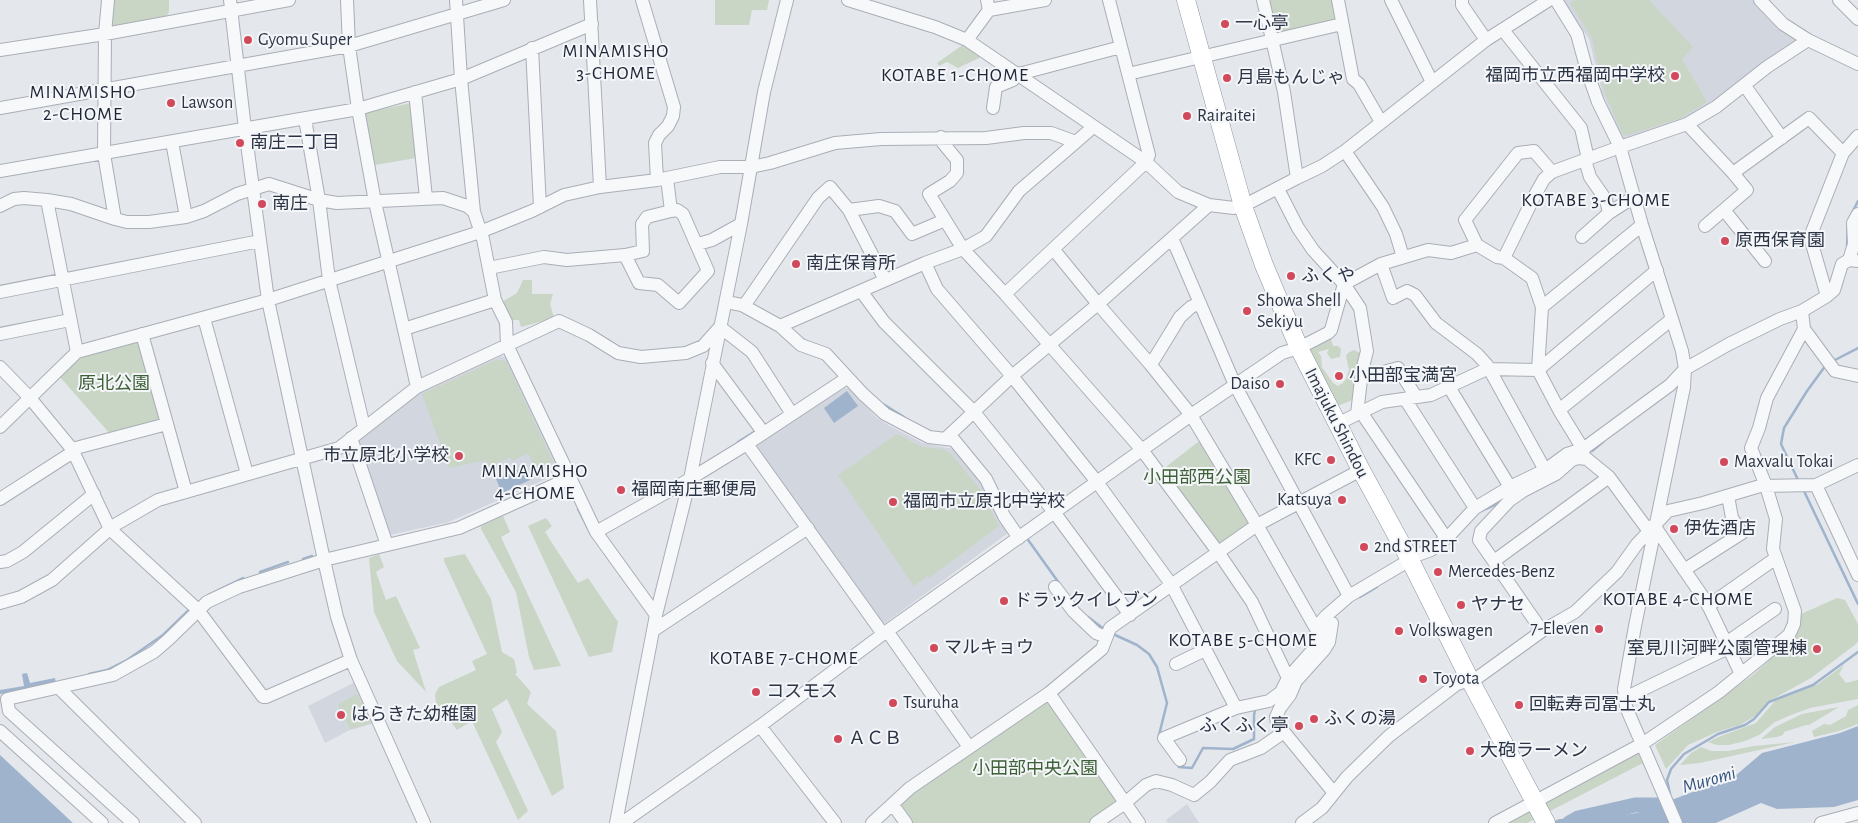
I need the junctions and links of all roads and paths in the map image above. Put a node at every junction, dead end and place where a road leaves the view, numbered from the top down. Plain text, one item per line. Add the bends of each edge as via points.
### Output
1 (108, 0) edge
2 (290, 0) edge
3 (347, 0) edge
4 (456, 0) edge
5 (504, 0) edge
6 (590, 0) edge
7 (642, 0) edge
8 (787, 0) edge
9 (848, 0) edge
10 (1045, 0) edge
11 (1109, 0) edge
12 (1178, 0) edge
13 (1186, 0) edge
14 (1263, 0) edge
15 (1341, 0) edge
16 (1391, 0) edge
17 (1462, 0) edge
18 (1550, 0) edge
19 (1556, 0) edge
20 (1760, 0) edge
21 (1839, 0) edge
22 (231, 5) edge
23 (988, 5) edge
24 (457, 13) junction
25 (1858, 19) edge
26 (592, 24) junction
27 (1342, 24) junction
28 (1503, 30) junction
29 (105, 34) junction
30 (967, 40) junction
31 (1272, 40) junction
32 (1486, 40) junction
33 (1808, 40) junction
34 (349, 46) junction
35 (1121, 47) junction
36 (532, 48) junction
37 (0, 50) edge
38 (1197, 57) junction
39 (1858, 63) edge
40 (237, 65) junction
41 (1018, 74) junction
42 (1128, 74) junction
43 (461, 79) junction
44 (1432, 82) junction
45 (1745, 86) junction
46 (104, 89) junction
47 (415, 92) junction
48 (0, 108) edge
49 (993, 108) dead end
50 (358, 109) junction
51 (305, 119) junction
52 (1381, 122) junction
53 (1688, 124) junction
54 (1093, 127) junction
55 (245, 129) junction
56 (1858, 136) edge
57 (942, 137) junction
58 (1782, 138) junction
59 (172, 142) junction
60 (1076, 142) junction
61 (1620, 147) junction
62 (1345, 151) junction
63 (1843, 153) junction
64 (104, 154) junction
65 (1587, 160) junction
66 (1146, 162) junction
67 (751, 167) junction
68 (0, 171) edge
69 (1552, 172) junction
70 (1733, 173) junction
71 (1297, 178) junction
72 (662, 179) junction
73 (600, 187) junction
74 (253, 188) junction
75 (1278, 189) junction
76 (1634, 197) junction
77 (426, 198) junction
78 (47, 200) junction
79 (319, 200) junction
80 (375, 202) junction
81 (1209, 205) junction
82 (0, 206) edge
83 (540, 207) junction
84 (1238, 207) junction
85 (849, 210) junction
86 (1724, 210) junction
87 (671, 211) junction
88 (474, 212) junction
89 (1609, 213) junction
90 (1858, 214) edge
91 (186, 217) junction
92 (115, 219) junction
93 (945, 220) junction
94 (741, 224) junction
95 (1642, 225) junction
96 (1705, 226) dead end
97 (480, 232) junction
98 (1582, 237) dead end
99 (1172, 238) junction
100 (260, 240) junction
101 (698, 244) junction
102 (1477, 245) junction
103 (963, 249) junction
104 (1054, 250) junction
105 (625, 255) junction
106 (1403, 257) junction
107 (1504, 258) junction
108 (1765, 260) dead end
109 (1854, 260) edge
110 (388, 262) junction
111 (925, 263) junction
112 (1380, 264) junction
113 (489, 268) junction
114 (1657, 270) junction
115 (63, 280) junction
116 (329, 280) junction
117 (885, 280) junction
118 (1344, 284) junction
119 (861, 291) junction
120 (0, 292) edge
121 (1005, 294) junction
122 (1827, 296) junction
123 (268, 300) junction
124 (495, 300) junction
125 (726, 302) junction
126 (1200, 303) junction
127 (1098, 304) junction
128 (744, 306) junction
129 (1542, 307) junction
130 (1802, 311) junction
131 (204, 318) junction
132 (1672, 319) junction
133 (70, 320) junction
134 (780, 326) junction
135 (720, 328) junction
136 (404, 329) junction
137 (1804, 329) junction
138 (0, 334) edge
139 (142, 334) junction
140 (507, 345) junction
141 (1050, 345) junction
142 (1295, 350) junction
143 (77, 352) junction
144 (712, 363) junction
145 (1150, 364) junction
146 (0, 368) edge
147 (1488, 369) junction
148 (1685, 369) junction
149 (1538, 370) junction
150 (845, 375) junction
151 (1012, 376) junction
152 (1858, 376) edge
153 (1361, 378) junction
154 (1235, 384) junction
155 (417, 387) junction
156 (1449, 387) junction
157 (30, 398) junction
158 (1410, 398) junction
159 (1559, 410) junction
160 (790, 411) junction
161 (974, 412) junction
162 (1359, 413) junction
163 (1191, 415) junction
164 (167, 424) junction
165 (1337, 424) junction
166 (0, 427) edge
167 (364, 427) junction
168 (760, 429) junction
169 (949, 435) junction
170 (351, 438) junction
171 (747, 444) junction
172 (72, 450) junction
173 (1142, 450) junction
174 (1576, 455) junction
175 (302, 457) junction
176 (1858, 465) edge
177 (1545, 470) junction
178 (1358, 472) junction
179 (247, 474) junction
180 (1609, 476) junction
181 (570, 478) junction
182 (690, 479) junction
183 (1097, 482) junction
184 (1766, 486) junction
185 (1805, 486) junction
186 (1510, 487) junction
187 (186, 492) junction
188 (94, 494) junction
189 (1728, 496) junction
190 (0, 499) edge
191 (1298, 502) junction
192 (1475, 508) junction
193 (1054, 512) junction
194 (1257, 524) junction
195 (1655, 527) junction
196 (594, 528) junction
197 (808, 528) junction
198 (110, 529) junction
199 (1022, 535) junction
200 (1446, 538) junction
201 (386, 540) junction
202 (1218, 552) junction
203 (323, 555) junction
204 (1776, 558) junction
205 (1406, 561) junction
206 (1494, 561) junction
207 (0, 562) edge
208 (1684, 570) junction
209 (1858, 575) edge
210 (1171, 584) junction
211 (1055, 587) dead end
212 (1349, 596) junction
213 (0, 602) edge
214 (1708, 606) junction
215 (1775, 609) dead end
216 (198, 610) junction
217 (656, 615) junction
218 (1130, 615) junction
219 (1332, 623) dead end
220 (654, 630) junction
221 (885, 632) junction
222 (1108, 632) junction
223 (1542, 632) junction
224 (1320, 634) junction
225 (1727, 646) junction
226 (1205, 650) junction
227 (351, 660) junction
228 (1176, 664) dead end
229 (1741, 674) junction
230 (1288, 678) junction
231 (1466, 681) junction
232 (59, 688) junction
233 (1049, 693) junction
234 (1625, 698) junction
235 (1236, 708) junction
236 (760, 726) junction
237 (0, 730) edge
238 (1284, 732) junction
239 (1642, 744) junction
240 (969, 747) junction
241 (1180, 760) dead end
242 (1334, 793) junction
243 (1125, 803) junction
244 (894, 805) junction
245 (1531, 805) junction
246 (1858, 813) edge
247 (102, 823) edge
248 (133, 823) edge
249 (195, 823) edge
250 (424, 823) edge
251 (616, 823) edge
252 (622, 823) edge
253 (835, 823) edge
254 (872, 823) edge
255 (906, 823) edge
256 (1096, 823) edge
257 (1139, 823) edge
258 (1302, 823) edge
259 (1495, 823) edge
260 (1535, 823) edge
261 (1546, 823) edge
262 (1676, 823) edge
263 (1821, 823) edge

1 - 29 street
2 - 22 street
3 - 34 street
4 - 24 street
5 - 24 street
6 - 26 street
7 - 72 street via 674,107 674,116 655,143
8 - 67 street via 764,92
9 - 30 street
10 - 23 street
11 - 35 street
12 - 38 highway, Imajuku Shindou
13 - 38 highway, Imajuku Shindou
14 - 31 street
15 - 27 street
16 - 44 street
17 - 32 street via 1462,5
18 - 28 street
19 - 61 street via 1577,34 1598,102
20 - 33 street via 1783,24
21 - 25 street
22 - 29 street
22 - 40 street
23 - 30 street
24 - 34 street
24 - 43 street
26 - 36 street
26 - 73 street
27 - 31 street
27 - 52 street via 1353,79
28 - 32 street
28 - 65 street via 1581,128
29 - 37 street
29 - 46 street
30 - 41 street
31 - 38 street
31 - 71 street via 1284,92
32 - 44 street
33 - 39 street
33 - 45 street via 1767,66
34 - 40 street
34 - 50 street
35 - 41 street
35 - 42 street
36 - 43 street
36 - 83 street
38 - 42 street
38 - 84 highway, Imajuku Shindou
40 - 46 street
40 - 55 street
41 - 49 street via 1013,80 996,87
41 - 54 street
42 - 66 street via 1149,155
43 - 47 street
43 - 88 street
44 - 52 street
45 - 53 street
45 - 58 street
46 - 48 street
46 - 64 street
47 - 50 street
47 - 77 street
50 - 51 street
50 - 80 street
51 - 55 street
51 - 79 street
52 - 62 street
53 - 61 street
53 - 70 street
54 - 60 street
54 - 66 street
55 - 59 street
55 - 74 street
56 - 63 street
57 - 60 street via 986,138 1051,133
57 - 67 street via 835,143
57 - 93 street via 957,160 957,173 929,194
58 - 63 street via 1809,118
58 - 70 street
59 - 64 street
59 - 91 street
60 - 103 street via 1018,191 986,236
61 - 65 street
61 - 76 street
62 - 71 street
62 - 106 street via 1383,207
63 - 122 street via 1810,237
64 - 68 street
64 - 92 street
65 - 69 street
65 - 89 street via 1590,177 1606,200
66 - 81 street via 1178,192
66 - 104 street
67 - 72 street via 720,167
67 - 94 street
69 - 102 street via 1534,151 1518,153 1465,220
69 - 107 street via 1535,195
70 - 86 street via 1747,190
71 - 75 street
72 - 73 street
72 - 87 street
73 - 83 street via 564,195
74 - 79 street via 269,184
74 - 91 street
74 - 100 street
75 - 84 street
75 - 118 street via 1298,228
76 - 89 street
76 - 95 street
77 - 80 street
77 - 88 street via 443,198 468,206
78 - 82 street via 14,199
78 - 92 street via 71,204
78 - 115 street
79 - 80 street
79 - 116 street
80 - 110 street
81 - 84 street
81 - 99 street
83 - 97 street
84 - 142 highway, Imajuku Shindou via 1264,265
85 - 93 street via 879,206 895,211 912,234
85 - 117 street
85 - 128 street via 830,187 818,198
86 - 96 street
86 - 108 street
87 - 101 street via 683,214
87 - 105 street via 647,217 642,224 643,251
88 - 97 street
89 - 98 street
90 - 109 street via 1853,223
91 - 92 street via 148,222
93 - 103 street
94 - 101 street
94 - 125 street
95 - 114 street
95 - 129 street
97 - 110 street
97 - 113 street
99 - 126 street
99 - 127 street
100 - 115 street
100 - 123 street
101 - 105 street via 708,271 679,303 658,285 639,283
102 - 106 street via 1451,253 1428,250
102 - 107 street via 1496,257
103 - 111 street
103 - 121 street
104 - 121 street
104 - 127 street
105 - 113 street via 567,260 544,258
106 - 112 street
107 - 129 street via 1532,278
109 - 122 street via 1842,264 1834,290
110 - 116 street
110 - 136 street
111 - 117 street
111 - 151 street via 937,289
112 - 118 street
112 - 147 street via 1393,298 1406,292 1415,296 1436,323 1477,354
113 - 124 street
114 - 132 street
114 - 149 street
115 - 120 street
115 - 133 street
116 - 123 street
116 - 167 street
117 - 119 street
118 - 142 street via 1331,330
118 - 153 street via 1360,308 1367,351
119 - 134 street
119 - 161 street via 884,322
121 - 141 street
122 - 130 street
123 - 131 street
123 - 175 street
124 - 136 street
124 - 140 street via 506,322
125 - 128 street
125 - 135 street
126 - 145 street via 1180,317
126 - 154 street
127 - 141 street
127 - 145 street
128 - 134 street
129 - 149 street
130 - 137 street
130 - 148 street via 1729,344
131 - 139 street
131 - 179 street
132 - 148 street
132 - 159 street
133 - 138 street
133 - 143 street
134 - 150 street via 801,345 826,354
135 - 140 street via 703,346 686,353 641,357 618,352 559,321
135 - 144 street
135 - 160 street via 752,352
136 - 155 street
137 - 152 street via 1835,371
137 - 184 street via 1767,398 1751,448
139 - 143 street
139 - 164 street
140 - 155 street
140 - 181 street
141 - 151 street
141 - 173 street
142 - 154 street via 1282,353
142 - 165 highway, Imajuku Shindou
142 - 178 highway, Imajuku Shindou
143 - 157 street
144 - 168 street
144 - 182 street
145 - 163 street
146 - 157 street
147 - 149 street
147 - 156 street
147 - 177 street
148 - 174 street via 1670,385
148 - 195 street
149 - 159 street
150 - 160 street
150 - 169 street via 885,414 929,437
151 - 161 street
151 - 183 street
153 - 158 street via 1398,368
153 - 162 street
154 - 163 street
154 - 191 street
155 - 167 street
156 - 158 street via 1431,395
156 - 186 street
157 - 166 street
157 - 172 street
158 - 162 street via 1382,402
158 - 192 street
159 - 174 street
160 - 168 street
161 - 169 street
161 - 193 street
162 - 165 street
162 - 200 street
163 - 173 street
163 - 194 street
164 - 172 street
164 - 187 street
165 - 178 highway, Imajuku Shindou
167 - 170 street
168 - 171 street
169 - 199 street via 986,479 1004,516
170 - 175 street via 339,448
170 - 201 street
171 - 182 street
171 - 197 street
172 - 188 street
172 - 190 street
173 - 183 street
173 - 202 street
174 - 177 street
174 - 180 street via 1587,458
174 - 206 street via 1556,474 1510,500 1482,531 1479,540
175 - 179 street
175 - 203 street
176 - 185 street
177 - 186 street
178 - 191 street
178 - 205 highway, Imajuku Shindou
179 - 187 street
180 - 195 street via 1645,526
180 - 206 street
181 - 196 street
181 - 201 street via 459,528
182 - 196 street
182 - 217 street
183 - 193 street
183 - 210 street
184 - 185 street
184 - 189 street
184 - 204 street via 1776,518 1772,549
185 - 209 street
186 - 192 street
187 - 198 street via 158,500
188 - 198 street
188 - 207 street via 23,552
189 - 195 street via 1668,511
189 - 208 street via 1732,518 1742,533
191 - 194 street
191 - 212 street
192 - 200 street
193 - 199 street
193 - 218 street
194 - 202 street
194 - 224 street
195 - 208 street
195 - 223 street via 1600,589 1575,612
195 - 234 street via 1633,635
196 - 217 street
197 - 220 street
197 - 221 street
198 - 213 street via 52,580 21,597
198 - 216 street
199 - 221 street
200 - 205 street via 1431,550
201 - 203 street
202 - 210 street
202 - 230 street via 1252,602
203 - 216 street via 240,587 207,602
203 - 227 street
204 - 214 street
204 - 229 street via 1796,610 1794,624 1789,636
205 - 212 street
205 - 231 highway, Imajuku Shindou
206 - 223 street
208 - 214 street
210 - 218 street
210 - 226 street
211 - 222 street via 1064,601 1096,633
212 - 224 street via 1320,623
214 - 225 street
215 - 225 street
216 - 227 street via 262,697
216 - 232 street via 154,652 112,675
217 - 220 street
218 - 222 street
219 - 238 street via 1329,642 1296,680 1276,717
220 - 251 street
221 - 236 street
221 - 240 street
222 - 233 street via 1102,649
223 - 231 street via 1477,678
224 - 230 street via 1319,643
225 - 229 street
225 - 234 street
226 - 228 street
226 - 235 street
227 - 250 street
229 - 239 street
230 - 235 street via 1281,692 1269,702
231 - 242 street via 1457,684 1389,736
231 - 245 highway, Imajuku Shindou
232 - 248 street via 7,698 9,711
232 - 249 street
233 - 240 street
233 - 243 street
234 - 239 street
235 - 241 street via 1164,738
236 - 252 street
236 - 253 street
237 - 247 street
238 - 242 street
238 - 243 street via 1261,748 1230,760 1194,795 1156,781 1146,785
239 - 245 street
239 - 262 street
240 - 244 street via 910,788
242 - 258 street via 1322,808
243 - 256 street
243 - 257 street
244 - 254 street
244 - 255 street
245 - 259 street
245 - 260 highway, Imajuku Shindou
245 - 261 highway, Imajuku Shindou
246 - 263 street

